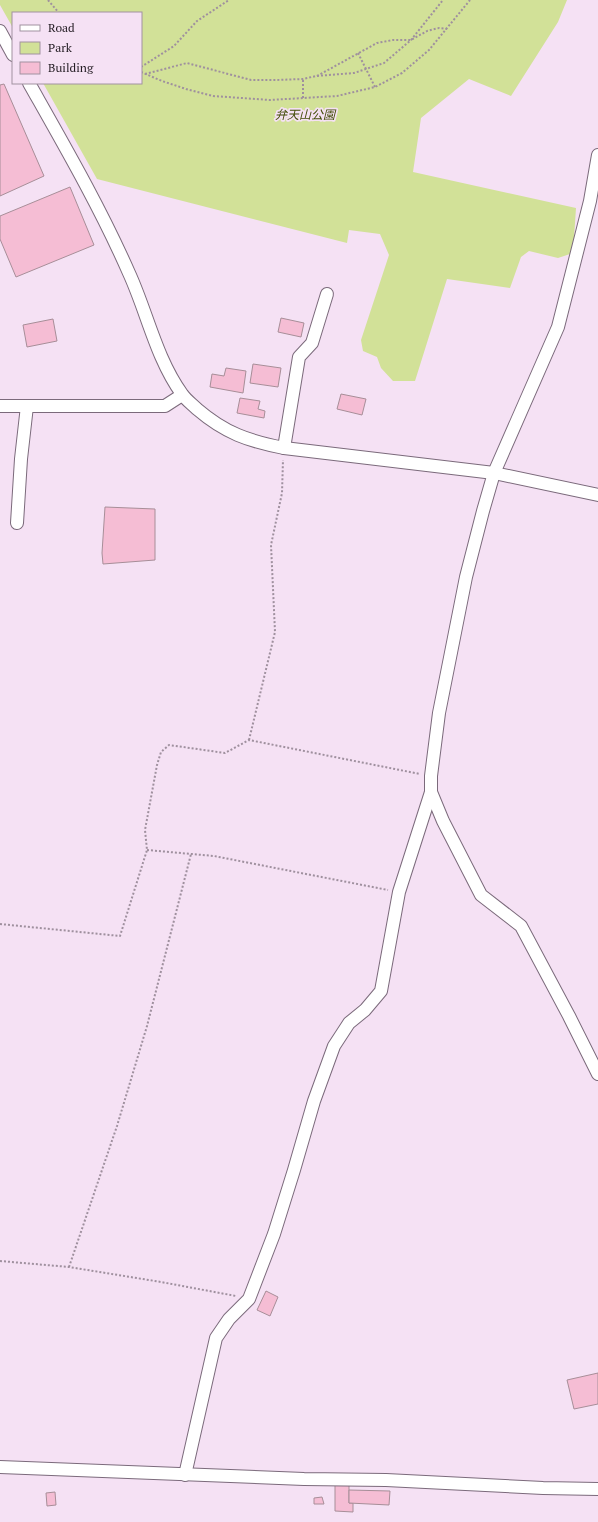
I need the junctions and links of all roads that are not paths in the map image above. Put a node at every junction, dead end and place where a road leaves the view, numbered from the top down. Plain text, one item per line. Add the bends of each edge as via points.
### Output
1 (0, 31) edge
2 (12, 52) edge
3 (30, 84) edge
4 (598, 155) edge
5 (327, 294) dead end
6 (182, 395) junction
7 (0, 406) edge
8 (27, 406) junction
9 (284, 448) junction
10 (494, 473) junction
11 (598, 495) edge
12 (17, 523) dead end
13 (431, 792) junction
14 (598, 1074) edge
15 (0, 1468) edge
16 (185, 1474) junction
17 (598, 1490) edge

1 - 2 street
3 - 6 street via 97,205 130,274 163,362
4 - 10 street via 590,201 558,327
5 - 9 street via 312,343 299,357
6 - 8 street via 165,406
6 - 9 street via 226,430 255,443
7 - 8 street
8 - 12 street
9 - 10 street
10 - 11 street
10 - 13 street via 466,577 455,630 439,713
13 - 14 street via 443,822 481,895 521,926
13 - 16 street via 399,892 381,990 365,1010 349,1023 334,1046 314,1101 274,1234 249,1299 229,1319 216,1338
15 - 16 street
16 - 17 street

